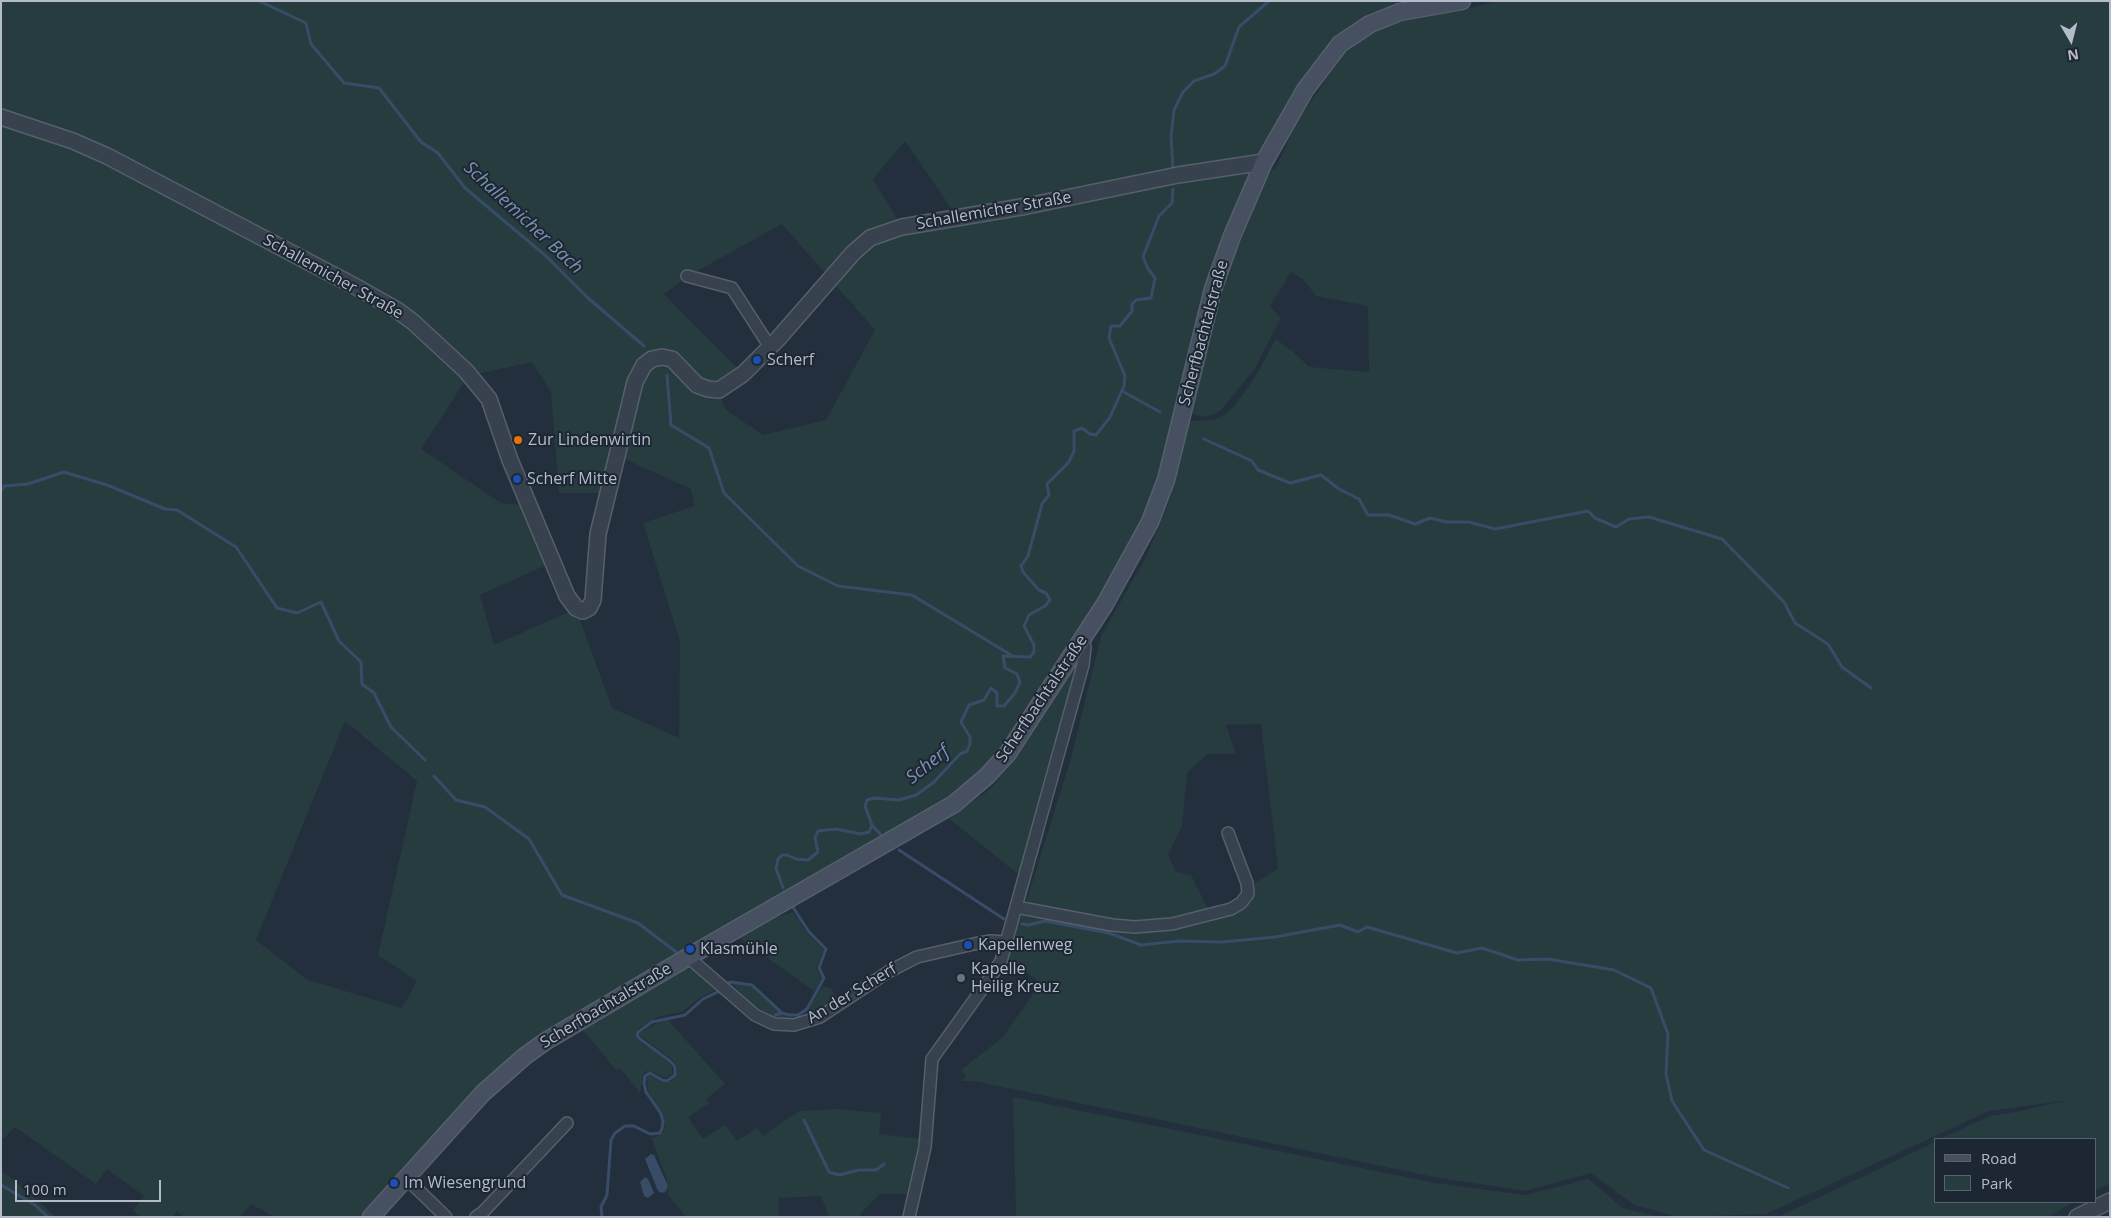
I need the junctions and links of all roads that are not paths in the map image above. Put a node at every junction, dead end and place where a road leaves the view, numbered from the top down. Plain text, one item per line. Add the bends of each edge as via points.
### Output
1 (1462, 1) edge
2 (1, 117) edge
3 (1264, 162) junction
4 (688, 276) dead end
5 (770, 347) junction
6 (1083, 640) junction
7 (1228, 833) dead end
8 (1016, 907) junction
9 (1005, 942) junction
10 (688, 957) junction
11 (568, 1123) dead end
12 (406, 1178) junction
13 (2110, 1200) edge
14 (371, 1217) edge
15 (446, 1217) edge
16 (476, 1217) edge
17 (909, 1217) edge
18 (2077, 1217) edge

1 - 3 main road, Scherfbachtalstraße via 1400,12 1370,24 1340,44 1305,90
2 - 5 street, Schallemicher Straße via 73,140 107,156 360,289 401,313 423,331 473,378 489,398 510,460 568,596 580,610 588,608 593,600 598,534 639,372 652,359 672,358 697,385 719,390 743,374
3 - 5 street, Schallemicher Straße via 902,227 870,238
3 - 6 main road, Scherfbachtalstraße via 1213,289 1160,498 1132,555
4 - 5 street via 732,288
6 - 8 street via 1083,665
6 - 10 main road, Scherfbachtalstraße via 1008,753 972,790 890,842
7 - 8 street via 1248,894 1231,909 1172,924 1135,927
8 - 9 street
9 - 10 street, An der Scherf via 991,941 917,957 813,1020 783,1026 755,1015
9 - 17 street via 1001,961 932,1059 925,1147
10 - 12 main road, Scherfbachtalstraße via 525,1056 483,1093
11 - 16 street
12 - 14 main road, Scherfbachtalstraße
12 - 15 street
13 - 18 street

